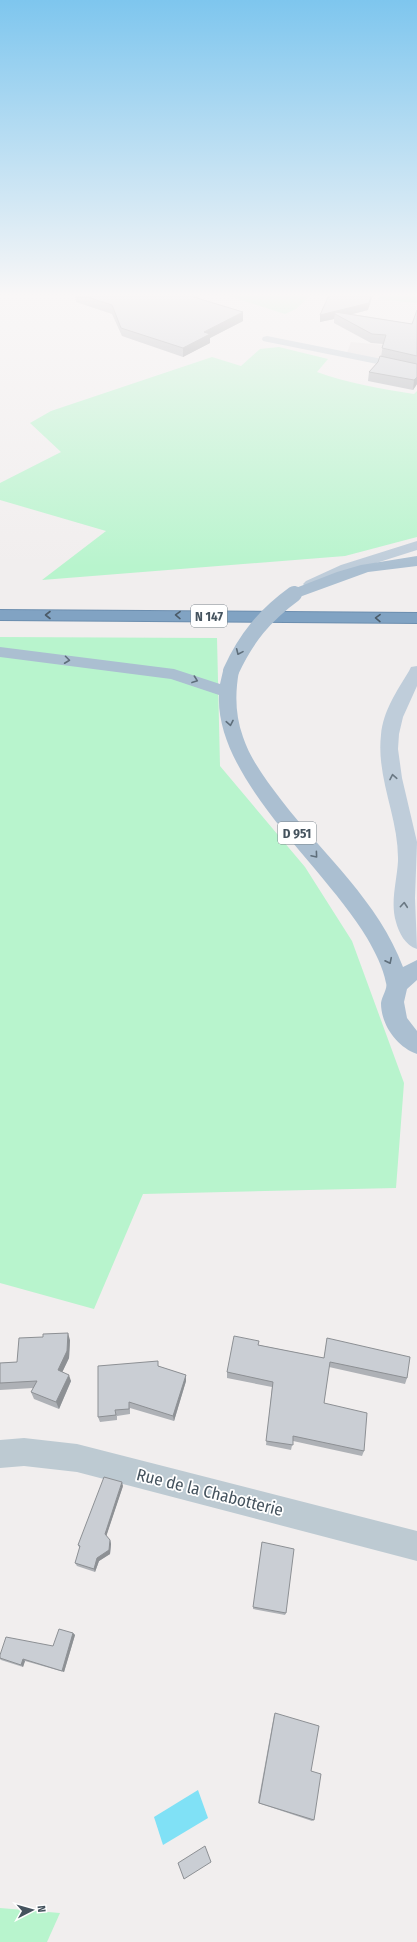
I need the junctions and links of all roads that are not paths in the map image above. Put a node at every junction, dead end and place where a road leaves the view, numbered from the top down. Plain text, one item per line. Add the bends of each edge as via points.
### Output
1 (417, 545) edge
2 (417, 561) edge
3 (294, 594) junction
4 (0, 615) edge
5 (417, 618) edge
6 (0, 628) edge
7 (417, 632) edge
8 (0, 652) edge
9 (417, 671) edge
10 (227, 692) junction
11 (417, 700) edge
12 (398, 703) junction
13 (417, 941) edge
14 (417, 969) edge
15 (398, 984) junction
16 (416, 1047) edge
17 (0, 1454) edge
18 (417, 1546) edge

1 - 3 main road, D 951 via 346,568
2 - 3 main road via 366,568
3 -> 10 main road, D 951, bridge via 258,623 242,646 231,670
5 -> 4 highway, N 147
6 - 7 highway, N 147
8 -> 10 main road via 161,671
9 - 12 main road
10 -> 15 main road, D 951 via 231,728 246,765 274,805 357,907 386,954
11 - 12 main road
13 -> 12 main road via 406,923 404,910 408,876 408,836 393,778 390,755 392,720
14 - 15 main road
15 - 16 main road via 392,998 393,1014 400,1029
17 - 18 street, Rue de la Chabotterie via 24,1452 77,1458

